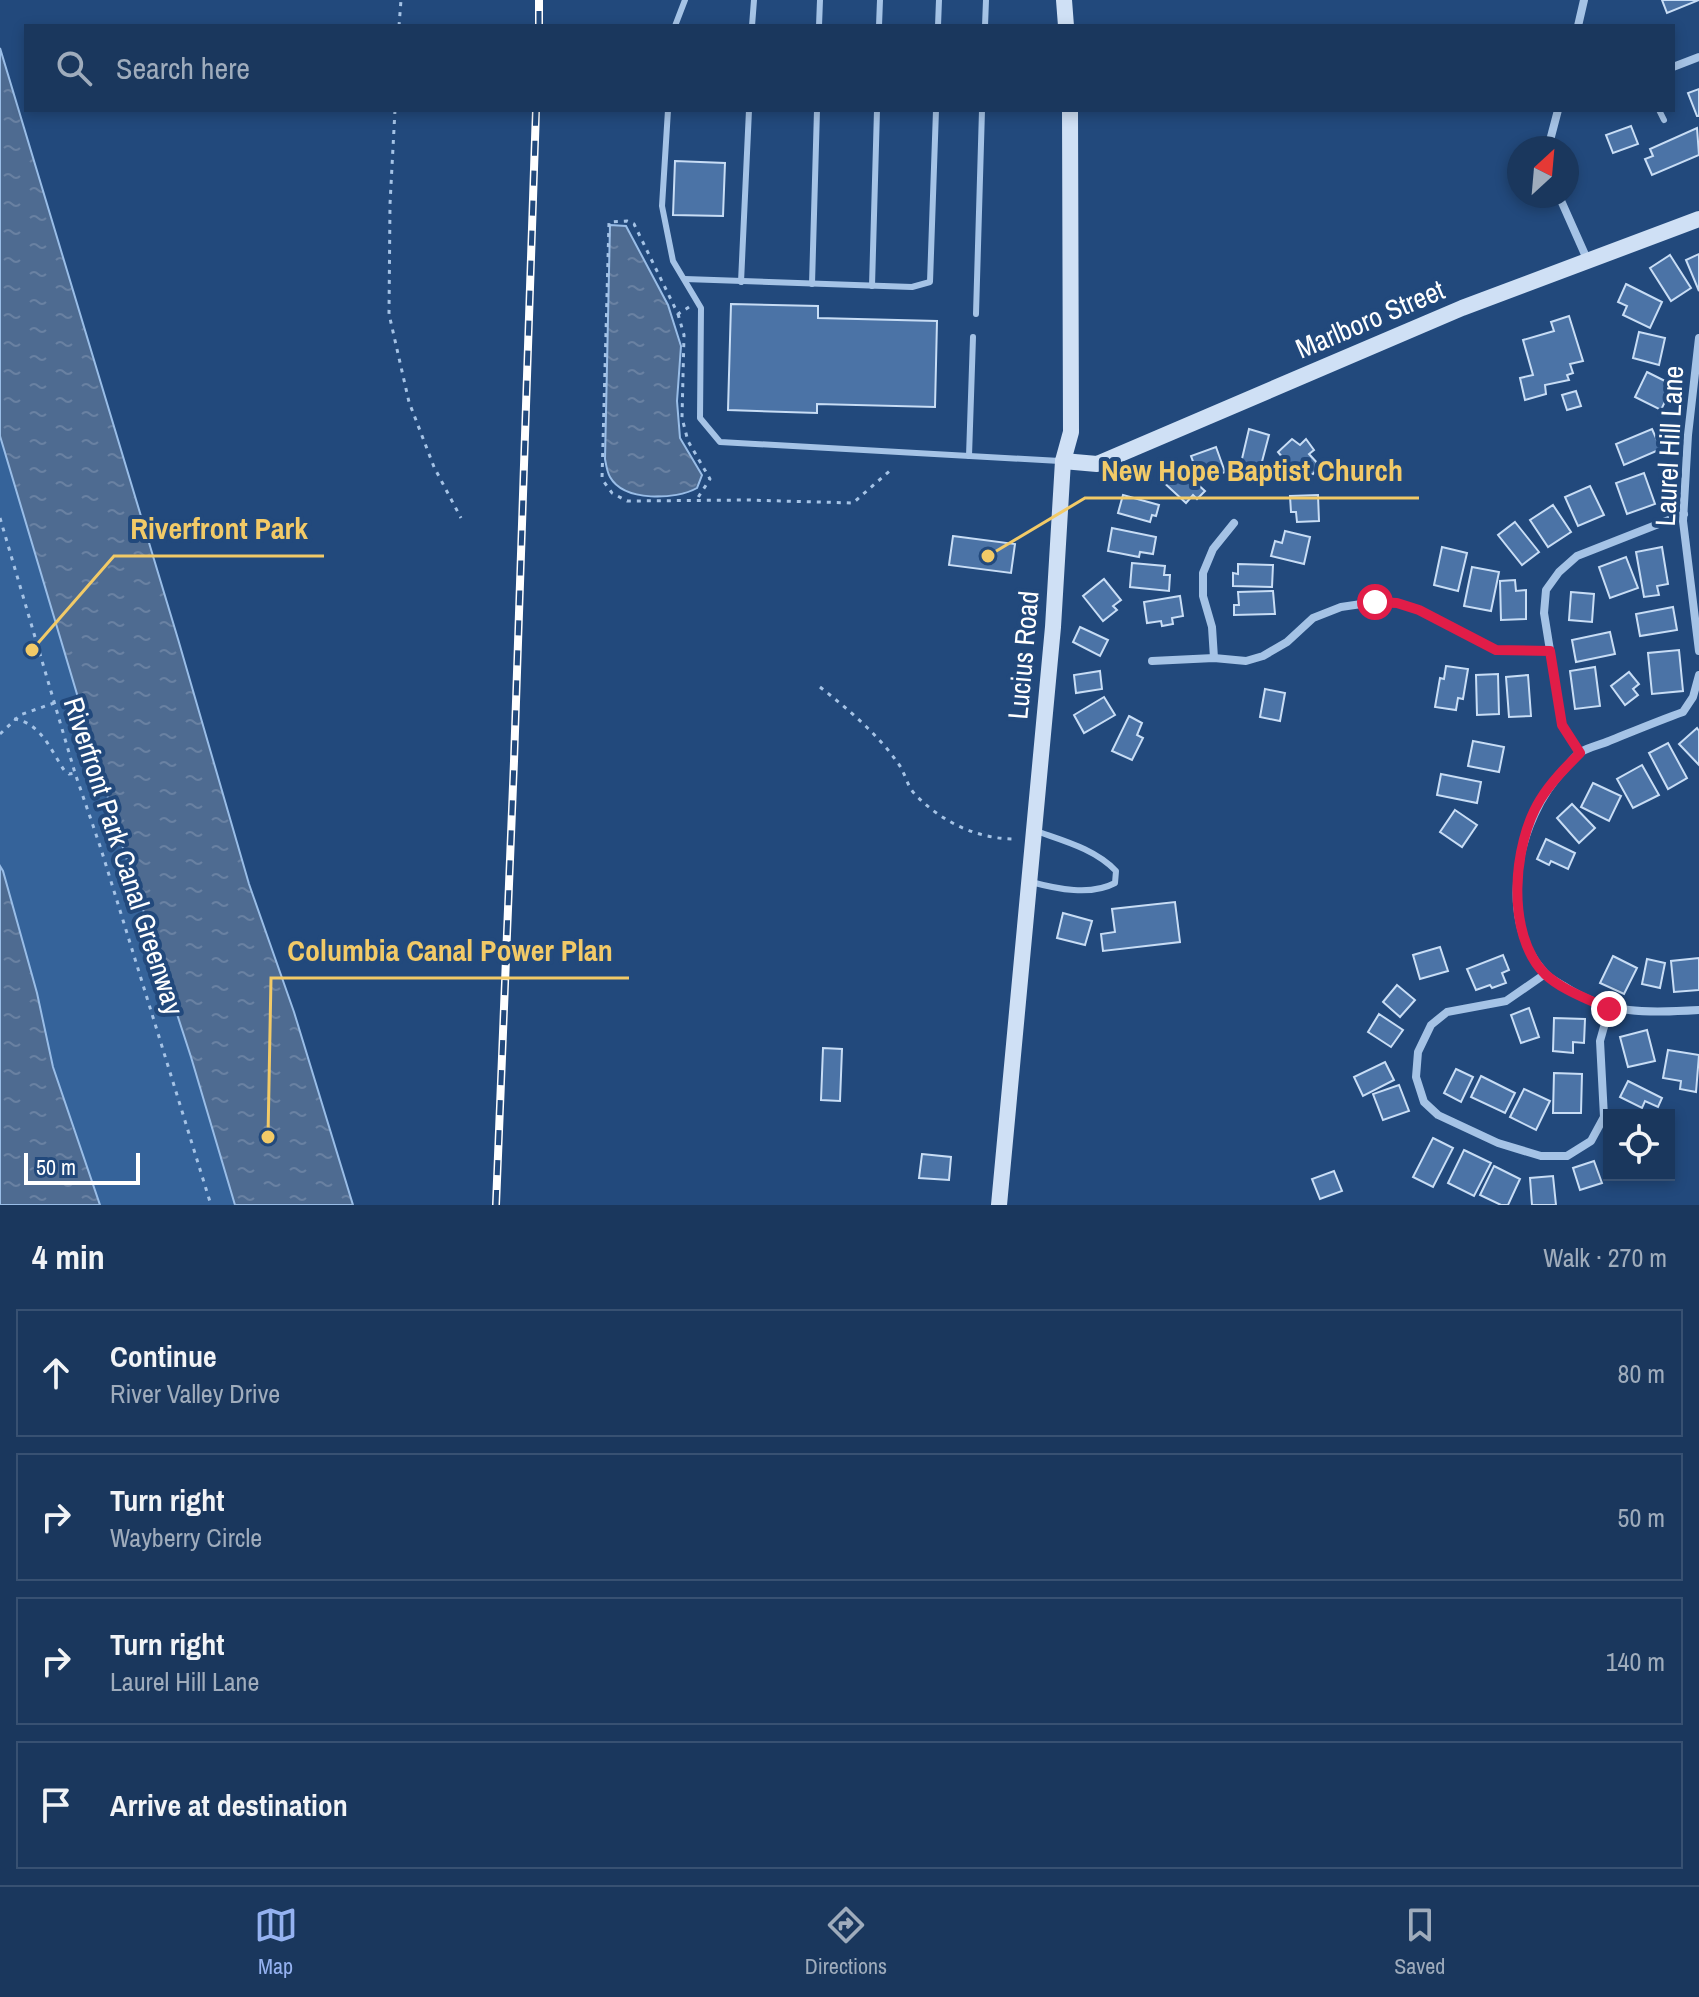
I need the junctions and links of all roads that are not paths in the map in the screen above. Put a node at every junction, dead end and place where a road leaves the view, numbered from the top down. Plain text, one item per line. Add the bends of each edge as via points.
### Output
1 (685, 0) edge
2 (754, 0) edge
3 (820, 0) edge
4 (880, 0) edge
5 (939, 0) edge
6 (986, 0) edge
7 (1064, 0) edge
8 (1584, 0) edge
9 (676, 24) edge
10 (752, 24) edge
11 (819, 24) edge
12 (879, 24) edge
13 (938, 24) edge
14 (985, 24) edge
15 (1066, 24) edge
16 (1578, 24) edge
17 (1699, 57) edge
18 (1675, 66) edge
19 (668, 112) edge
20 (749, 112) edge
21 (817, 112) edge
22 (877, 112) edge
23 (936, 112) edge
24 (982, 112) edge
25 (1070, 112) edge
26 (1557, 112) edge
27 (1660, 112) edge
28 (1664, 120) dead end
29 (1551, 136) edge
30 (1564, 208) edge
31 (1699, 219) edge
32 (1587, 259) junction
33 (685, 279) junction
34 (741, 282) junction
35 (812, 284) junction
36 (872, 286) junction
37 (976, 314) dead end
38 (973, 337) dead end
39 (1699, 338) edge
40 (969, 456) junction
41 (1063, 461) junction
42 (1684, 514) junction
43 (1234, 523) dead end
44 (1550, 651) junction
45 (1699, 651) edge
46 (1214, 658) junction
47 (1152, 661) dead end
48 (1699, 675) edge
49 (1580, 753) junction
50 (1032, 834) junction
51 (1028, 881) junction
52 (1545, 974) junction
53 (1609, 1009) junction
54 (1699, 1010) edge
55 (999, 1205) edge

1 - 9 lane
2 - 10 lane
3 - 11 lane
4 - 12 lane
5 - 13 lane
6 - 14 lane
7 - 15 street
8 - 16 street
17 - 18 street
19 - 33 lane via 662,206 673,261
20 - 34 lane
21 - 35 lane
22 - 36 lane
23 - 36 lane via 930,282
24 - 37 lane
25 - 41 street, Lucius Road via 1071,432
26 - 29 street
27 - 28 lane
30 - 32 street
31 - 32 street, Marlboro Street
32 - 41 street, Marlboro Street via 1097,464
33 - 34 lane
33 - 40 lane via 701,308 700,418 720,442
34 - 35 lane
35 - 36 lane
38 - 40 lane
39 - 42 street, Laurel Hill Lane
40 - 41 lane
41 - 50 street, Lucius Road
42 - 44 street via 1577,556 1559,572 1546,590
42 - 45 street, Laurel Hill Lane
43 - 46 street via 1213,549 1203,573
44 - 46 street via 1496,650 1419,610 1375,602 1313,618 1263,656 1246,661
44 - 49 street via 1562,725
46 - 47 street
48 - 49 street via 1683,712
49 - 52 street via 1539,801 1517,870 1523,932
50 - 51 street, Lucius Road
50 - 51 lane via 1106,861 1116,871 1115,883 1084,890
51 - 55 street, Lucius Road
52 - 53 street
52 - 53 street via 1506,1001 1447,1012 1431,1025 1418,1052 1416,1077 1424,1102 1438,1115 1498,1143 1541,1156 1567,1156 1591,1141 1604,1117 1600,1041
53 - 54 street

